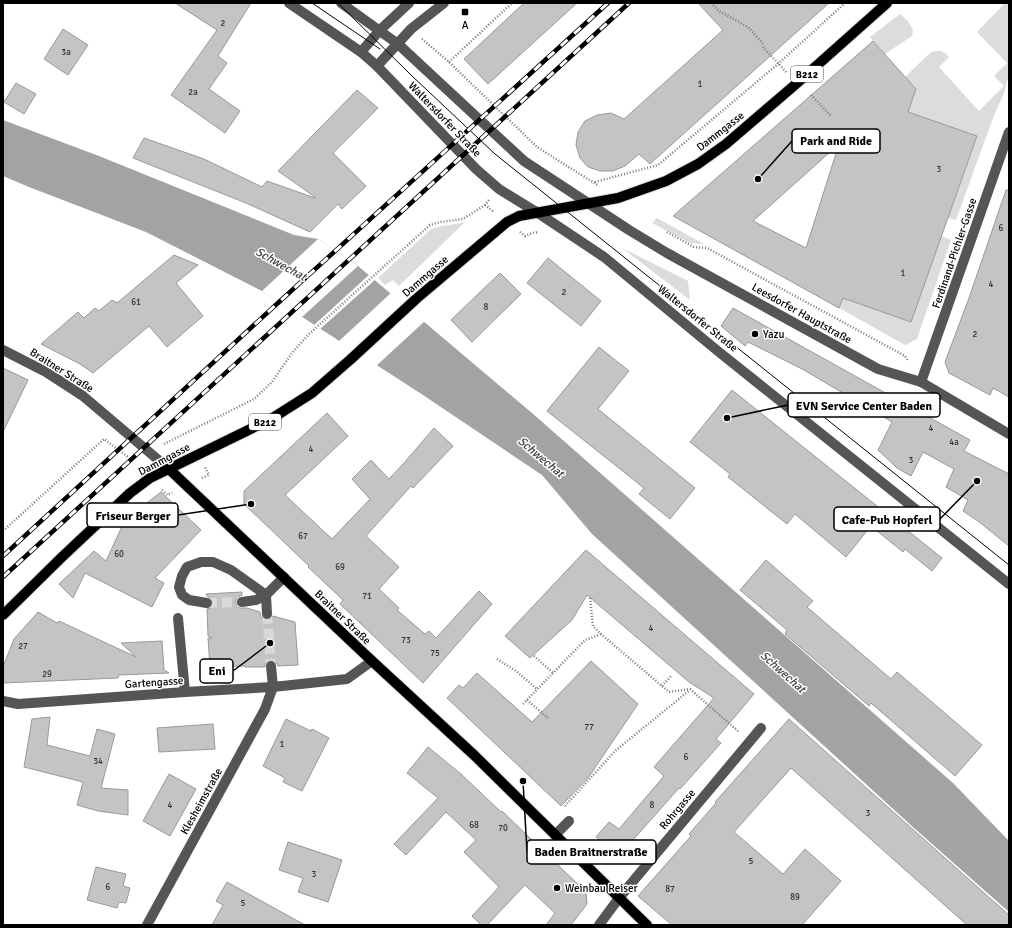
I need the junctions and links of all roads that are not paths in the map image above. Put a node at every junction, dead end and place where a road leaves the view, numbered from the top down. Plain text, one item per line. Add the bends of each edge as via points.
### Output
1 (289, 3) edge
2 (341, 3) edge
3 (409, 3) edge
4 (444, 3) edge
5 (887, 3) edge
6 (380, 30) junction
7 (398, 44) junction
8 (361, 52) junction
9 (378, 66) junction
10 (1009, 132) edge
11 (588, 203) junction
12 (538, 213) junction
13 (3, 350) edge
14 (921, 382) junction
15 (1009, 434) edge
16 (169, 469) junction
17 (284, 577) junction
18 (1009, 584) edge
19 (266, 595) junction
20 (242, 602) tunnel mouth
21 (207, 603) tunnel mouth
22 (267, 614) tunnel mouth
23 (3, 615) edge
24 (178, 618) dead end
25 (372, 661) junction
26 (271, 666) tunnel mouth
27 (273, 687) junction
28 (185, 692) junction
29 (3, 701) edge
30 (761, 728) dead end
31 (569, 821) dead end
32 (555, 835) junction
33 (619, 898) junction
34 (147, 925) edge
35 (599, 925) edge
36 (647, 925) edge

1 - 8 street, Waltersdorfer Straße
2 - 6 street, Waltersdorfer Straße
3 - 6 street
4 - 7 street
5 - 11 main road, Dammgasse / B212 via 726,144 698,164 666,181 618,198
6 - 7 street, Waltersdorfer Straße
6 - 8 street
7 - 9 street
7 - 11 street, Waltersdorfer Straße via 524,161
8 - 9 street, Waltersdorfer Straße
9 - 12 street, Waltersdorfer Straße via 476,169 500,189
10 - 14 street, Ferdinand-Pichler-Gasse
11 - 12 main road, Dammgasse / B212
11 - 14 street, Leesdorfer Hauptstraße via 667,253 878,369
12 - 16 main road, Dammgasse / B212 via 520,216 507,222 416,299 312,394 271,419
12 - 18 street, Waltersdorfer Straße via 604,257
13 - 16 street, Braitner Straße via 46,372 83,396
14 - 15 street, Leesdorfer Hauptstraße
16 - 17 main road, Braitner Straße
16 - 23 main road, Dammgasse / B212 via 150,478 130,493
17 - 19 street
17 - 25 main road, Braitner Straße
19 - 20 street
19 - 21 street via 231,570 213,562 201,562 188,567 179,587 182,595 189,600
19 - 22 street
24 - 28 street
25 - 27 street, Gartengasse via 347,679
25 - 32 main road, Braitner Straße via 474,755
26 - 27 street
27 - 28 street, Gartengasse
27 - 34 street, Klesheimstraße via 265,709
28 - 29 street, Gartengasse via 18,704
30 - 33 street, Rohrgasse
31 - 32 street
32 - 33 main road, Braitner Straße
33 - 35 street, Rohrgasse
33 - 36 main road, Braitner Straße

